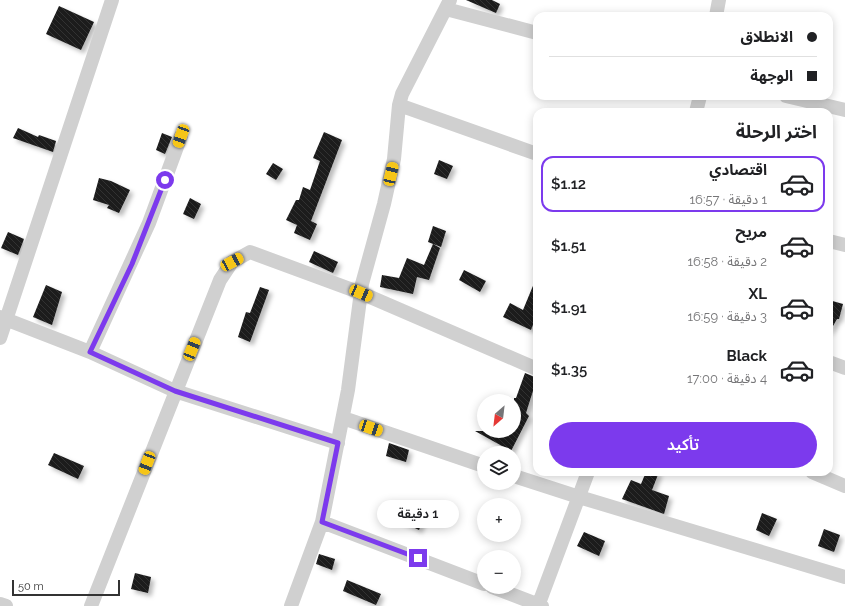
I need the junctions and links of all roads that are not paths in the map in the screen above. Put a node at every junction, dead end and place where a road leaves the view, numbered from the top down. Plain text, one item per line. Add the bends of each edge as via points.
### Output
1 (112, 0) edge
2 (719, 0) edge
3 (448, 4) edge
4 (717, 12) edge
5 (533, 32) edge
6 (803, 100) edge
7 (398, 105) junction
8 (845, 110) edge
9 (181, 136) dead end
10 (533, 153) edge
11 (833, 242) edge
12 (845, 245) edge
13 (361, 293) junction
14 (4, 318) edge
15 (0, 338) edge
16 (90, 352) junction
17 (833, 364) edge
18 (533, 367) edge
19 (845, 368) edge
20 (175, 391) junction
21 (343, 418) junction
22 (338, 443) junction
23 (477, 464) edge
24 (587, 476) edge
25 (821, 476) edge
26 (521, 478) edge
27 (845, 486) edge
28 (579, 497) junction
29 (322, 522) junction
30 (845, 577) edge
31 (477, 581) edge
32 (510, 594) edge
33 (0, 604) edge
34 (6, 606) edge
35 (91, 606) edge
36 (290, 606) edge
37 (540, 606) edge

1 - 14 street
2 - 4 street
3 - 5 street
3 - 7 street
6 - 8 street
7 - 10 street
7 - 13 street via 394,159
9 - 16 street via 149,223
11 - 12 street
13 - 18 street
13 - 20 street via 250,252 232,262 220,280
13 - 21 street
14 - 15 street
14 - 16 street
16 - 20 street
17 - 19 street
20 - 22 street
20 - 35 street
21 - 22 street
21 - 23 street
22 - 29 street
24 - 28 street
25 - 27 street
26 - 28 street
28 - 30 street
28 - 37 street
29 - 31 street
29 - 36 street
32 - 37 street
33 - 34 street

